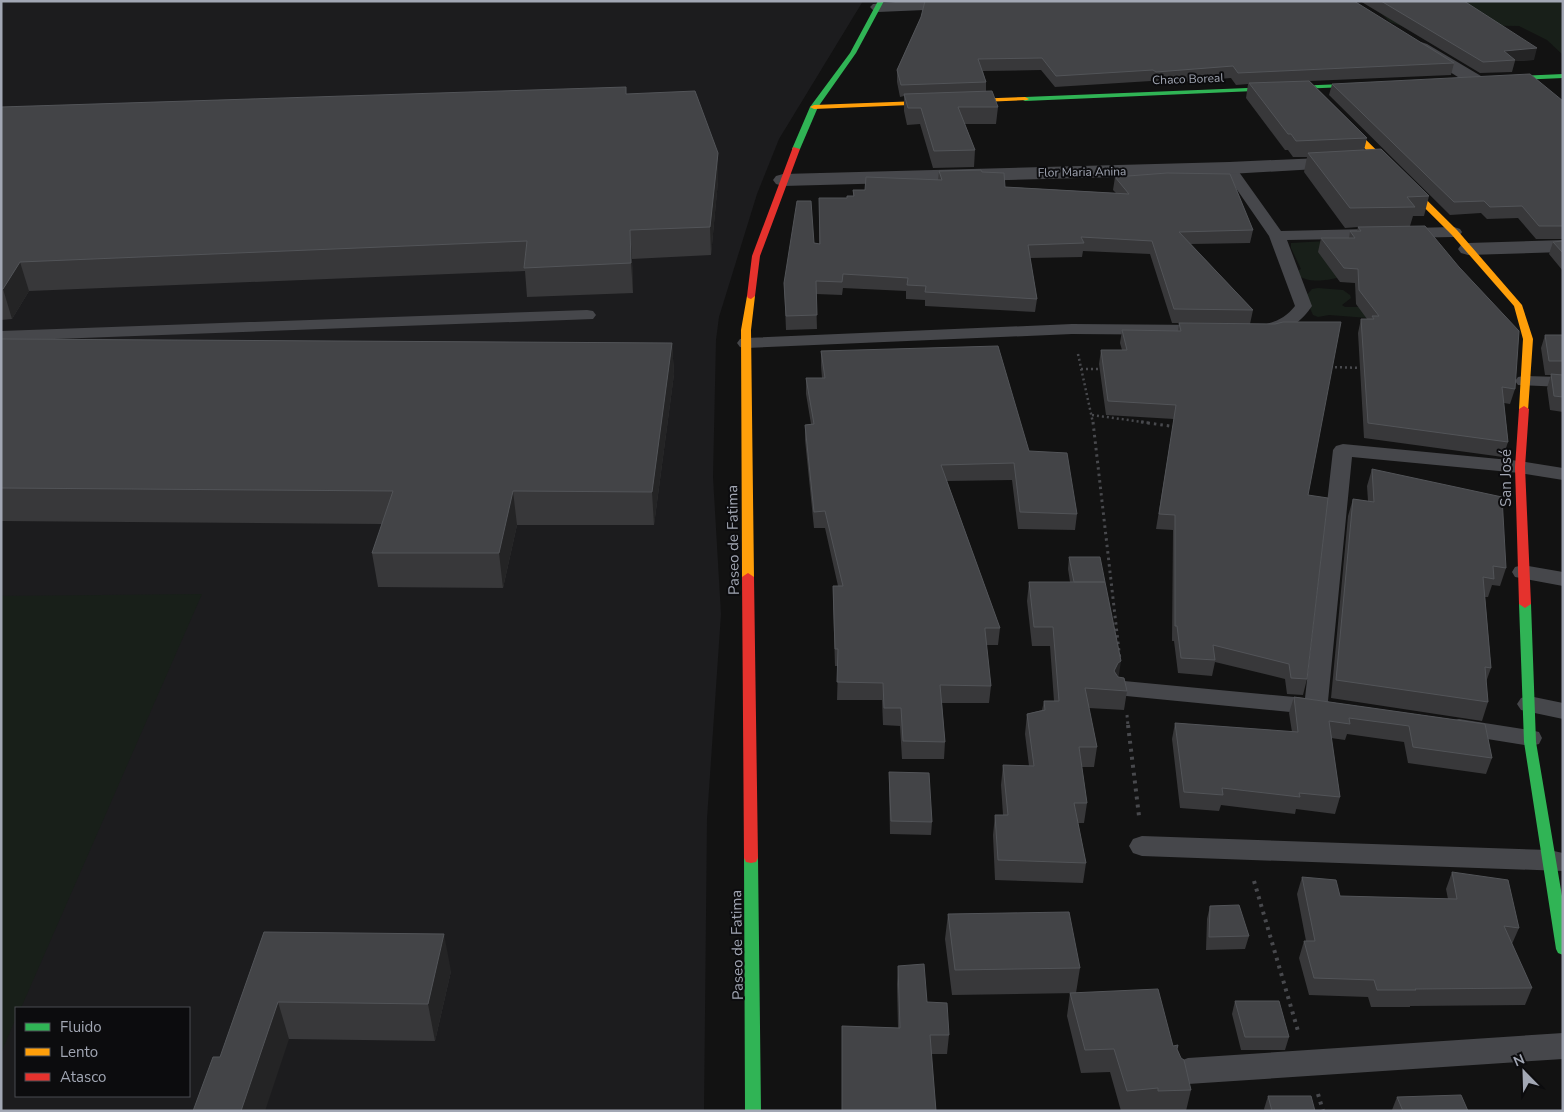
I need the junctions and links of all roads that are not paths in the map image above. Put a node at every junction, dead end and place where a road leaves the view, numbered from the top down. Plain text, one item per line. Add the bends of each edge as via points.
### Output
1 (1020, 1) edge
2 (880, 4) edge
3 (1410, 40) edge
4 (1560, 78) edge
5 (1474, 80) junction
6 (1455, 81) edge
7 (1378, 85) edge
8 (1311, 88) junction
9 (814, 107) junction
10 (1382, 161) junction
11 (1229, 168) junction
12 (783, 180) junction
13 (1454, 232) junction
14 (1277, 236) junction
15 (1563, 246) edge
16 (1468, 249) junction
17 (586, 315) dead end
18 (1225, 330) edge
19 (1244, 331) edge
20 (1, 336) edge
21 (746, 343) junction
22 (1524, 381) junction
23 (1563, 382) edge
24 (1520, 468) junction
25 (1563, 474) edge
26 (1524, 572) junction
27 (1563, 579) edge
28 (1124, 689) edge
29 (1528, 704) junction
30 (1316, 706) junction
31 (1345, 710) edge
32 (1563, 711) edge
33 (1433, 723) edge
34 (1530, 738) junction
35 (1142, 846) road end
36 (1556, 861) edge
37 (1563, 949) edge
38 (1563, 1046) edge
39 (1188, 1071) edge
40 (753, 1111) edge

1 - 2 street
2 - 9 street, Paseo de Fatima via 853,53
3 - 5 street
4 - 5 street
5 - 6 street
7 - 8 street, Chaco Boreal
8 - 9 street, Chaco Boreal
8 - 10 street, San José
9 - 12 street, Paseo de Fatima
10 - 11 street, Flor Maria Anina
10 - 13 street, San José
11 - 12 street, Flor Maria Anina
11 - 14 lane
12 - 21 street, Paseo de Fatima via 756,256
13 - 14 lane
13 - 16 street, San José
14 - 19 lane via 1304,306 1299,314 1272,331
15 - 16 street
16 - 22 street, San José via 1518,306 1528,339
17 - 20 lane
18 - 21 lane via 1072,329
21 - 40 street, Paseo de Fatima
22 - 23 lane
22 - 24 street, San José
24 - 25 lane
24 - 26 street, San José
24 - 30 lane via 1343,450
26 - 27 lane
26 - 29 street, San José
28 - 30 lane
29 - 32 lane
29 - 34 street, San José
30 - 31 lane
33 - 34 lane
34 - 36 street, San José
35 - 36 lane
36 - 37 street, San José
38 - 39 lane

